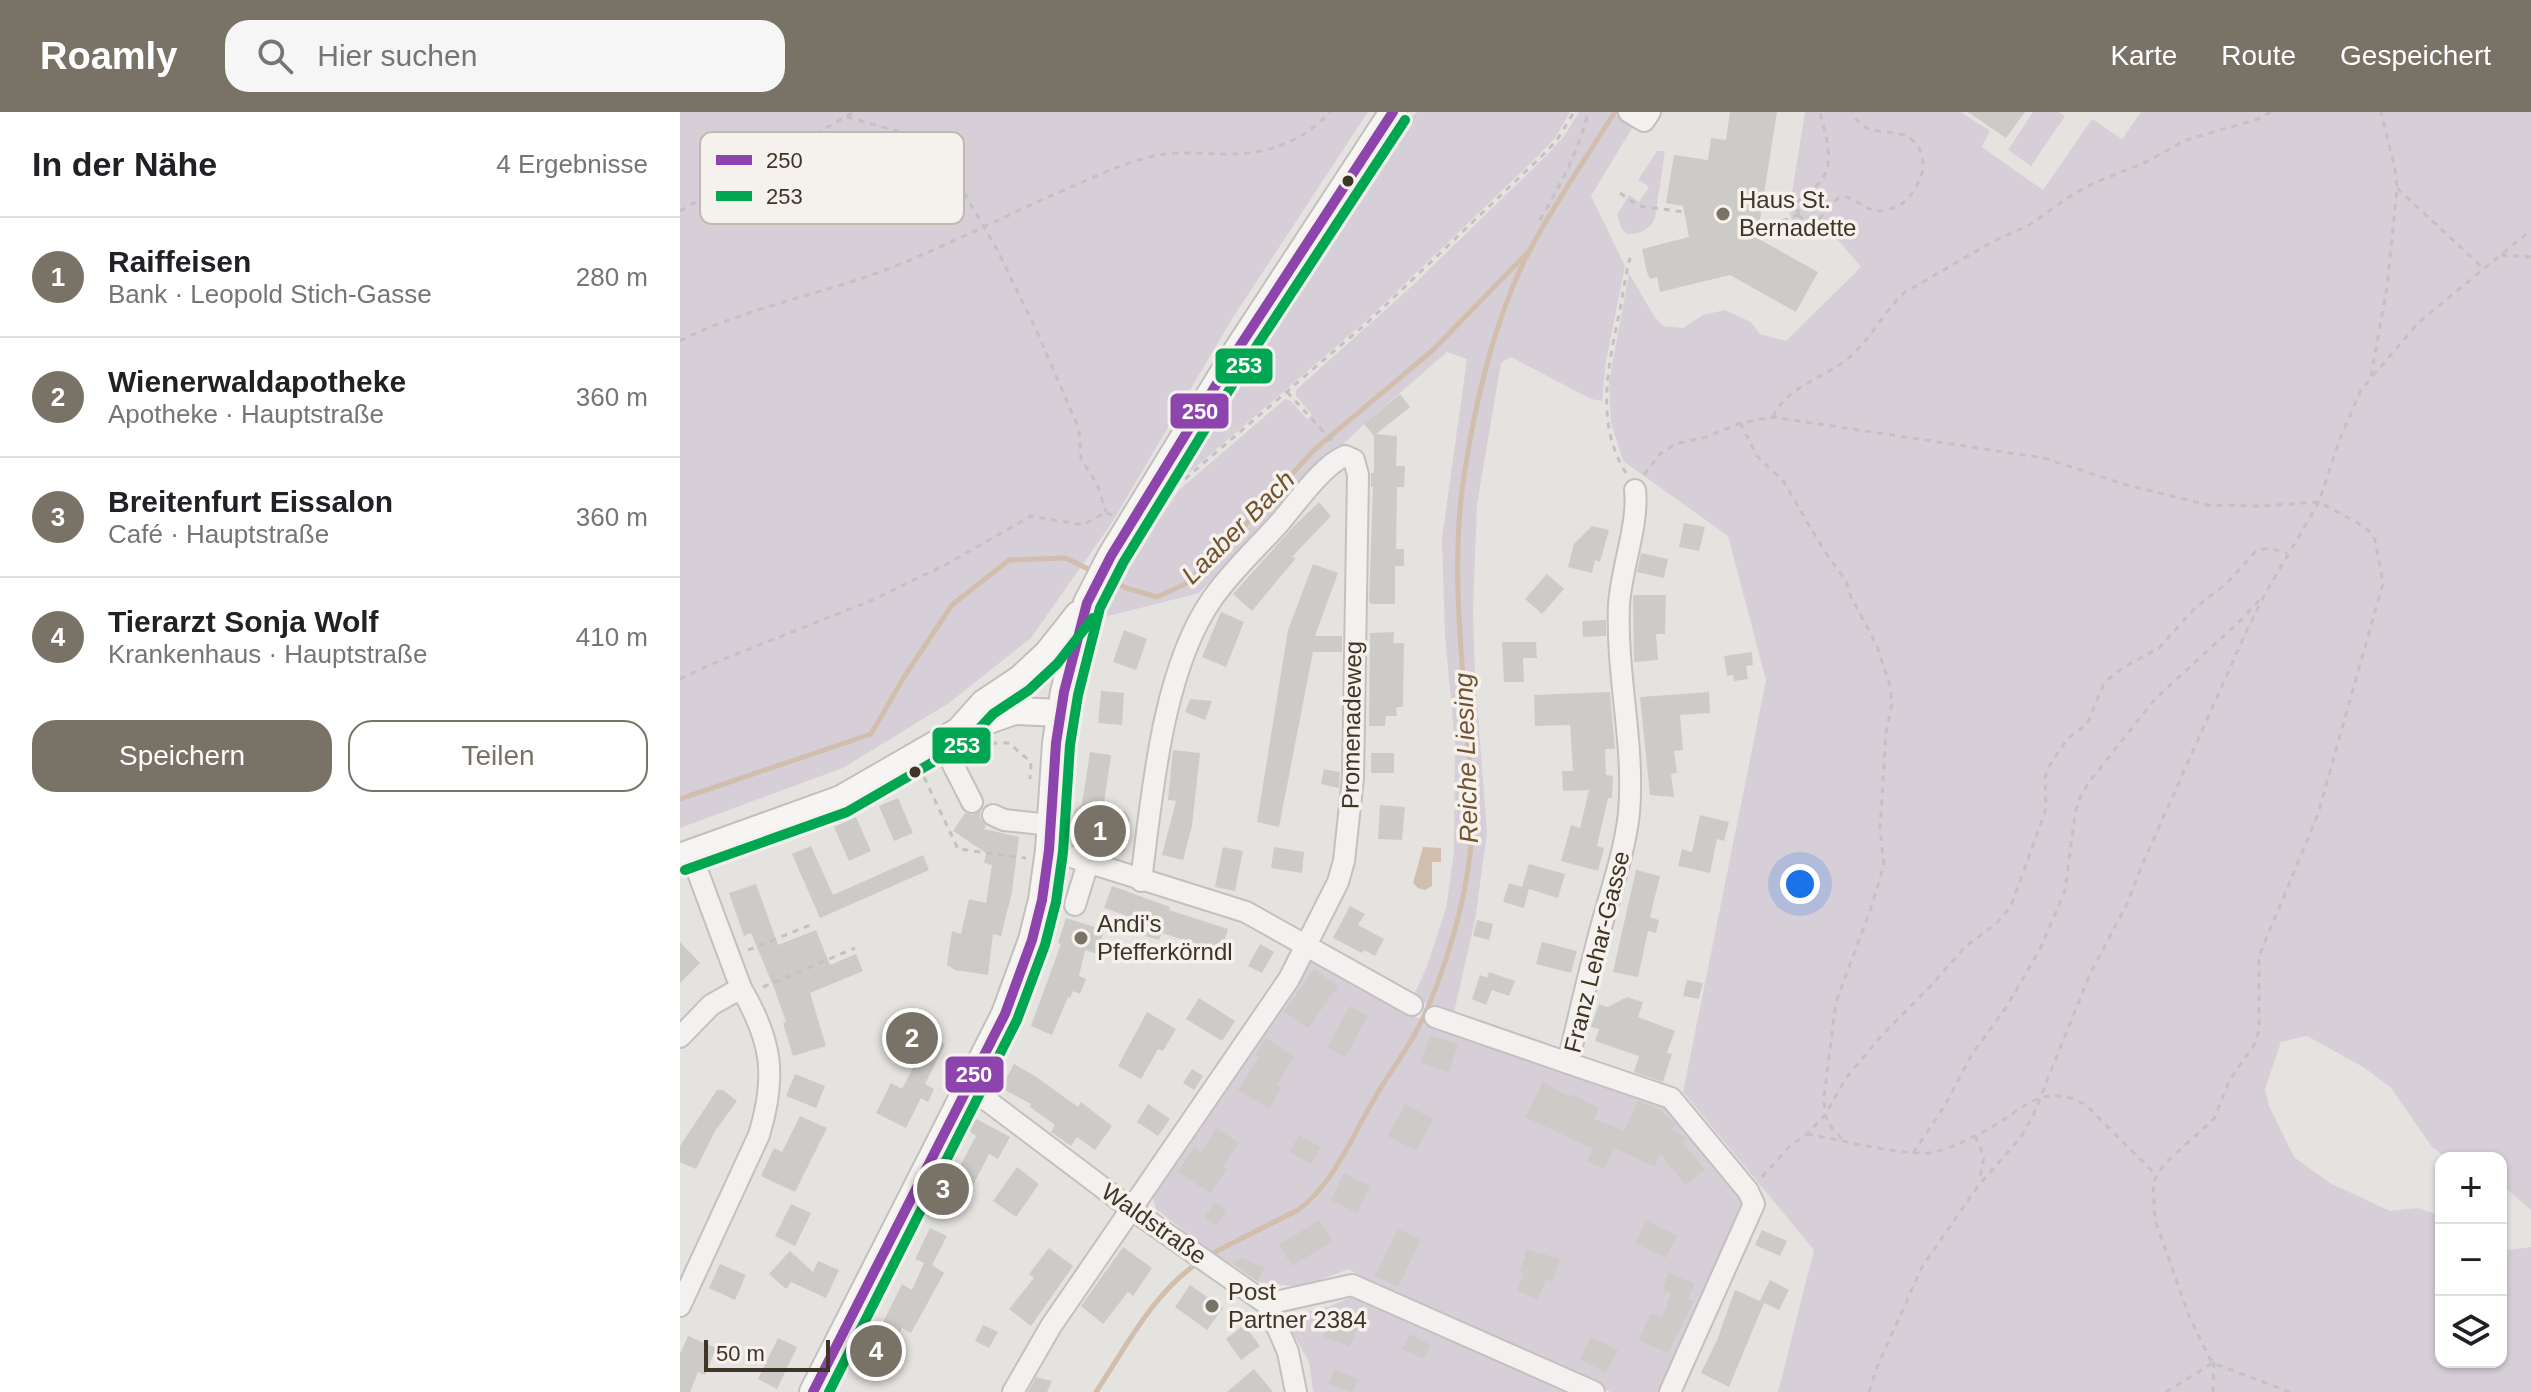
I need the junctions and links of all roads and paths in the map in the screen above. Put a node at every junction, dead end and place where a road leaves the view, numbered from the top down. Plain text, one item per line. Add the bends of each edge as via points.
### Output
1 (854, 112) edge
2 (1330, 112) edge
3 (1393, 112) edge
4 (1574, 112) edge
5 (1588, 112) edge
6 (1820, 112) edge
7 (1852, 112) edge
8 (2271, 112) edge
9 (2381, 112) edge
10 (847, 117) junction
11 (820, 132) edge
12 (901, 132) edge
13 (2397, 188) junction
14 (964, 193) edge
15 (1620, 193) dead end
16 (700, 200) edge
17 (680, 211) edge
18 (1684, 212) dead end
19 (1798, 215) junction
20 (1540, 220) dead end
21 (1782, 221) dead end
22 (983, 226) junction
23 (2531, 230) edge
24 (2501, 255) junction
25 (2531, 257) edge
26 (1630, 258) dead end
27 (2483, 268) junction
28 (680, 341) edge
29 (2371, 377) junction
30 (1287, 392) junction
31 (1773, 417) junction
32 (1740, 423) junction
33 (1333, 442) dead end
34 (1177, 486) dead end
35 (1635, 490) junction
36 (2319, 502) junction
37 (1106, 512) junction
38 (1119, 519) dead end
39 (2288, 554) junction
40 (2265, 594) junction
41 (1088, 601) junction
42 (680, 679) edge
43 (1020, 679) junction
44 (1062, 703) junction
45 (951, 745) junction
46 (1030, 779) dead end
47 (972, 802) dead end
48 (993, 815) dead end
49 (1043, 845) junction
50 (685, 856) edge
51 (1088, 863) junction
52 (1141, 881) junction
53 (1075, 905) dead end
54 (813, 924) dead end
55 (1306, 947) junction
56 (855, 948) dead end
57 (729, 958) junction
58 (743, 992) junction
59 (1412, 1005) dead end
60 (1435, 1017) dead end
61 (680, 1037) edge
62 (1568, 1063) junction
63 (968, 1086) junction
64 (2042, 1097) junction
65 (1825, 1115) junction
66 (1807, 1134) junction
67 (1974, 1135) junction
68 (1844, 1141) junction
69 (1913, 1153) junction
70 (2156, 1175) junction
71 (1978, 1186) junction
72 (1748, 1191) junction
73 (1131, 1209) junction
74 (1267, 1304) junction
75 (680, 1306) edge
76 (2214, 1362) junction
77 (813, 1392) edge
78 (1013, 1392) edge
79 (1296, 1392) edge
80 (1594, 1392) edge
81 (1670, 1392) edge
82 (1869, 1392) edge
83 (2166, 1392) edge
84 (2213, 1392) edge
85 (2290, 1392) edge

1 - 10 path
2 - 22 path via 1284,145 1230,155 1182,153 1137,160
3 - 41 main road via 1238,349
4 - 30 path via 1546,152
5 - 20 path via 1564,178
6 - 19 path via 1829,146 1827,166 1820,182 1800,197
7 - 19 path via 1868,129 1901,134 1914,142 1923,160 1921,178 1903,203 1880,212 1844,196 1816,222
8 - 31 path via 2186,140 2094,183 2029,225 1918,284 1894,301 1864,345 1789,395
9 - 13 path
10 - 11 path
10 - 12 path
13 - 27 path
13 - 29 path
14 - 22 path
15 - 18 path via 1639,206
16 - 17 path
19 - 21 path
22 - 28 path via 896,266
22 - 37 path via 1079,429 1081,459
23 - 24 path
24 - 25 path
24 - 27 path
26 - 35 path via 1606,400 1619,462
27 - 29 path via 2418,323
29 - 36 path via 2352,409
30 - 33 path
30 - 34 path
31 - 32 path
31 - 36 path via 2044,458 2208,505
32 - 35 path via 1666,448
32 - 65 path via 1757,456 1784,482 1846,581 1890,686 1880,829 1884,865 1836,1002
35 - 62 street, Franz Lehar-Gasse via 1619,605 1629,811
36 - 39 path
36 - 70 path via 2369,531 2383,583 2318,814 2259,956 2259,1030 2254,1045 2229,1081 2214,1119
37 - 38 path
37 - 42 path via 1083,525 1031,516 870,601
39 - 40 path
39 - 65 path via 2276,548 2255,552 2159,648 2104,683 2087,724 2067,739 2048,768 2046,809 2011,906 1882,1035 1846,1078
40 - 64 path via 2131,895 2090,974
40 - 69 path via 2156,698 2089,782 2073,825 2065,891 2040,949
41 - 43 main road
41 - 44 main road
43 - 44 main road
43 - 45 main road via 984,703
44 - 45 main road via 1014,711
44 - 49 main road
45 - 46 path via 1003,742 1016,747 1031,762
45 - 47 street
45 - 49 path via 924,777 958,849
45 - 50 main road via 841,799
48 - 49 street
49 - 51 street
49 - 63 main road via 1042,900 1020,975
50 - 57 street
51 - 52 street
51 - 53 street
52 - 55 street via 1246,912
52 - 55 street, Promenadeweg via 1170,702 1198,625 1229,576 1345,456 1354,460 1358,475 1350,817 1338,882
54 - 57 path
55 - 59 street
55 - 73 street, Promenadeweg
56 - 58 path
57 - 58 street
58 - 61 street via 711,1005
58 - 75 street via 767,1043 767,1108
60 - 62 street
62 - 72 street, Franz Lehar-Gasse via 1671,1098
63 - 73 street, Waldstraße
63 - 77 main road
64 - 67 path
64 - 70 path via 2058,1094 2086,1105
64 - 71 path via 2021,1137
65 - 66 path
65 - 68 path
66 - 68 path
66 - 72 path
67 - 69 path via 1933,1152
67 - 71 path via 1984,1157
68 - 69 path
70 - 76 path via 2155,1220 2189,1316
71 - 82 path via 1922,1267
72 - 81 street via 1752,1211
73 - 74 street, Waldstraße
73 - 78 street, Promenadeweg
74 - 79 street via 1288,1352
74 - 80 street via 1352,1285
76 - 83 path
76 - 84 path
76 - 85 path

